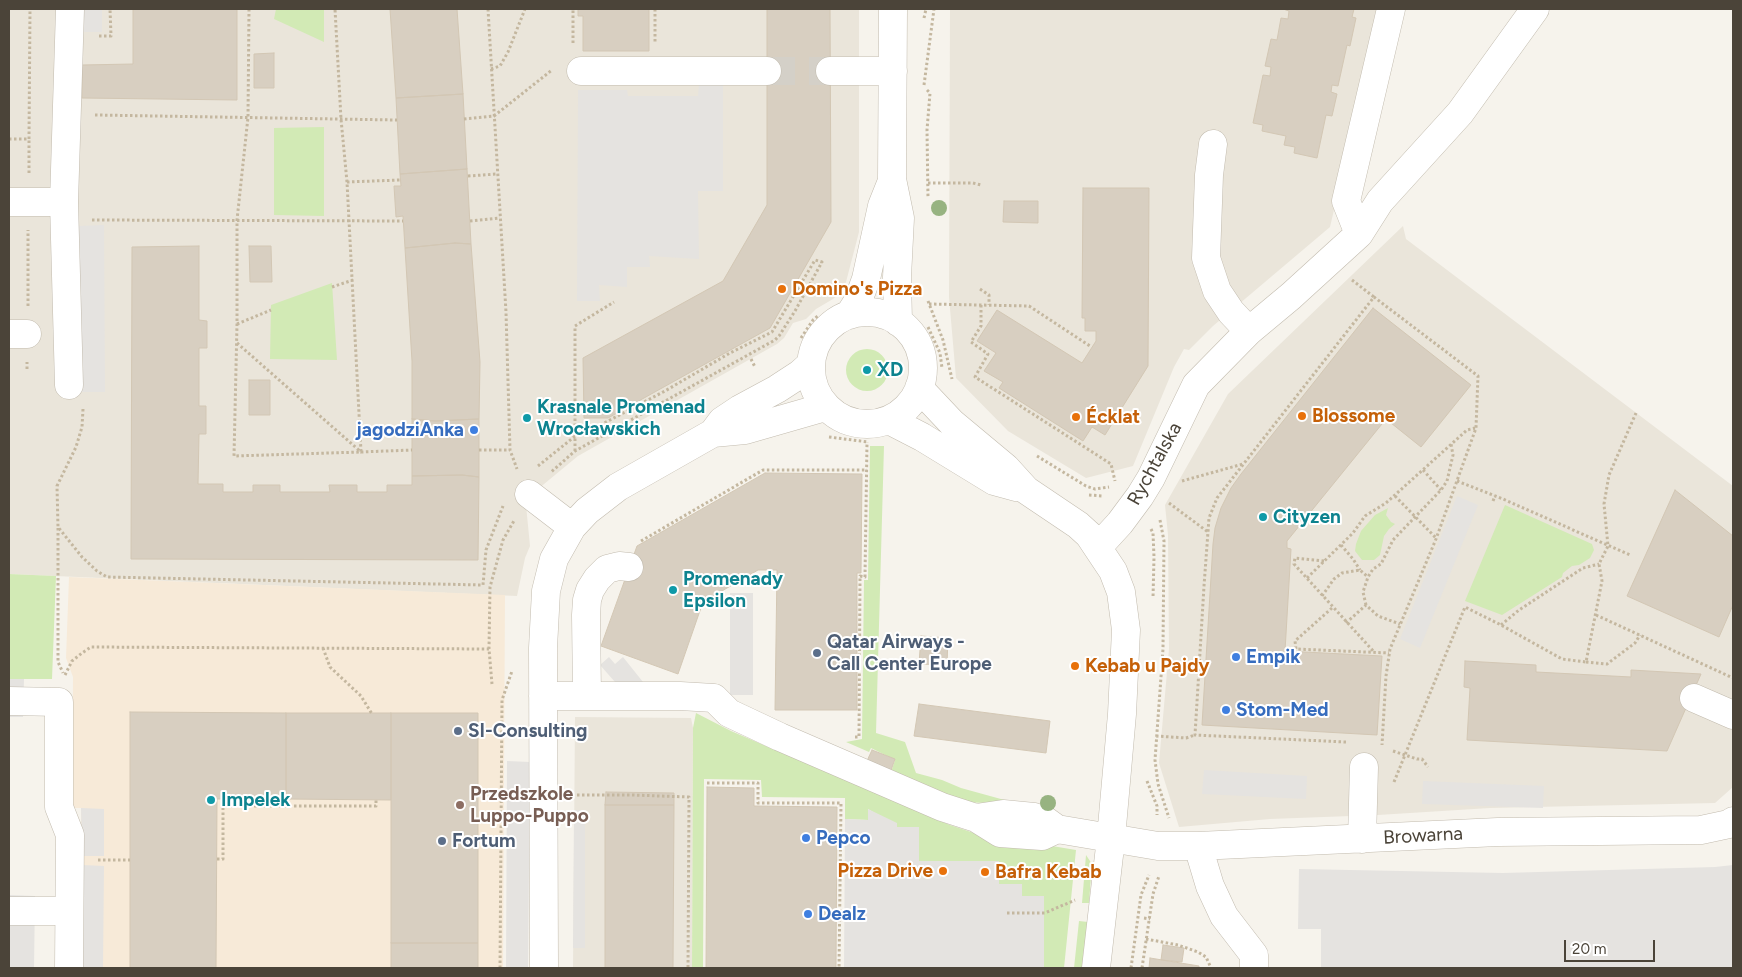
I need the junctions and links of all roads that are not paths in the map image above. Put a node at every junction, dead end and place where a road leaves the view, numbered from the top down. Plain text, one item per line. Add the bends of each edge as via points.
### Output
1 (70, 9) edge
2 (893, 9) edge
3 (1391, 9) edge
4 (1535, 9) edge
5 (570, 68) road end
6 (767, 71) tunnel mouth
7 (830, 71) tunnel mouth
8 (893, 71) junction
9 (1213, 144) dead end
10 (892, 179) junction
11 (19, 202) edge
12 (64, 211) junction
13 (1359, 234) junction
14 (849, 315) junction
15 (898, 322) junction
16 (1249, 331) junction
17 (810, 365) junction
18 (69, 385) road end
19 (920, 388) junction
20 (825, 407) junction
21 (882, 431) junction
22 (713, 433) junction
23 (1026, 490) junction
24 (518, 492) road end
25 (572, 527) junction
26 (1098, 547) junction
27 (632, 556) road end
28 (543, 696) junction
29 (587, 696) junction
30 (1694, 698) dead end
31 (9, 701) edge
32 (1733, 715) edge
33 (1373, 754) road end
34 (1733, 821) edge
35 (1111, 838) junction
36 (1362, 839) junction
37 (1176, 846) junction
38 (9, 911) edge
39 (69, 911) junction
40 (69, 968) edge
41 (544, 968) edge
42 (1096, 968) edge
43 (1254, 968) edge

1 - 12 street
2 - 8 street
3 - 13 street via 1346,201
4 - 13 street, Rychtalska via 1460,113 1380,201
5 - 6 street
7 - 8 street
8 - 10 street
9 - 16 street via 1206,258 1217,291
10 - 14 street via 882,206 866,279
10 - 15 street via 900,218
11 - 12 street
12 - 18 street
13 - 16 street, Rychtalska
14 - 15 street via 874,313
14 - 17 street via 834,322 822,334
15 - 19 street via 910,332 920,352 923,374
16 - 26 street, Rychtalska via 1196,385 1151,478
17 - 20 street via 813,388
17 - 22 street via 777,389 722,421
19 - 21 street via 908,408
19 - 23 street via 952,423 1006,468
20 - 21 street via 844,420
20 - 22 street via 745,430
21 - 23 street via 912,431 994,481
22 - 25 street via 618,487
23 - 26 street via 1078,525
24 - 25 street
25 - 28 street via 554,559 546,591
26 - 35 street via 1121,592 1126,630
27 - 29 street via 619,566 607,569 590,590 586,615
28 - 29 street
28 - 41 street
29 - 35 street, Browarna via 714,698 729,713 942,807 976,818 1003,814 1034,817 1056,829
30 - 32 street
31 - 39 street via 60,702 59,807 70,835
33 - 36 street
34 - 36 street, Browarna via 1701,830 1498,832
35 - 37 street, Browarna
35 - 42 street
36 - 37 street, Browarna
37 - 43 street via 1210,886 1224,916 1254,955
38 - 39 street
39 - 40 street

